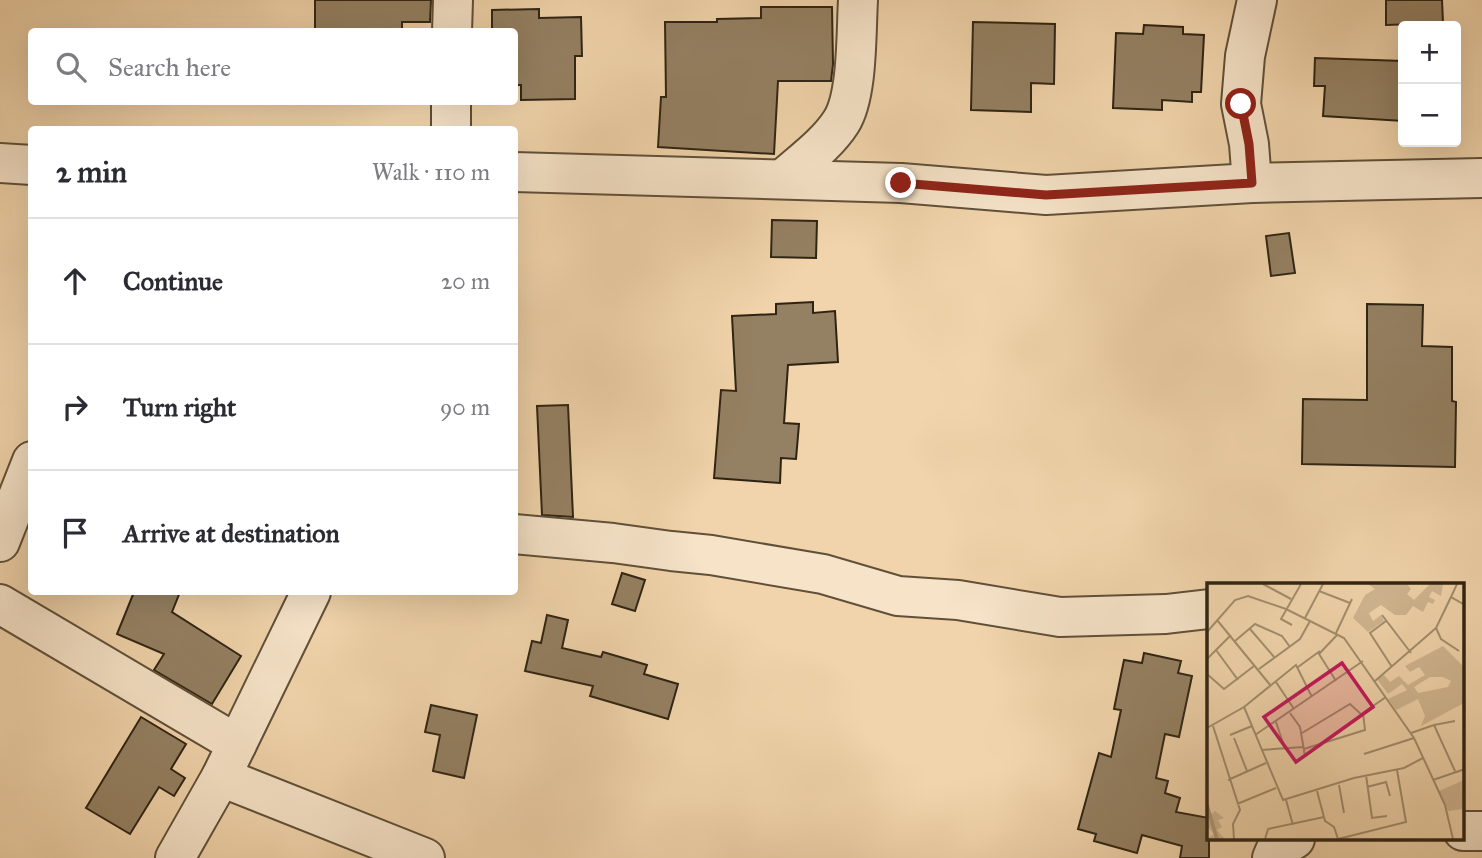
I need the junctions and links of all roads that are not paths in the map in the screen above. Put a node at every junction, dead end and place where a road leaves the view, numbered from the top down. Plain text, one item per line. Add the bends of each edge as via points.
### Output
1 (453, 0) edge
2 (858, 0) edge
3 (1257, 0) edge
4 (453, 28) edge
5 (451, 105) edge
6 (451, 126) edge
7 (0, 163) edge
8 (28, 165) edge
9 (518, 172) edge
10 (783, 178) junction
11 (1482, 178) edge
12 (1252, 183) junction
13 (28, 471) edge
14 (518, 534) edge
15 (0, 542) edge
16 (310, 595) edge
17 (0, 604) edge
18 (1207, 609) edge
19 (237, 744) junction
20 (221, 777) junction
21 (1464, 831) edge
22 (1482, 831) edge
23 (174, 858) edge
24 (425, 858) edge

1 - 4 street
2 - 10 street via 852,91 843,120
3 - 12 street via 1241,104
5 - 6 street
7 - 8 street
9 - 10 street
10 - 12 street via 1046,195
11 - 12 street
13 - 15 street
14 - 18 street via 711,555 822,574 898,596 958,600 1060,617
16 - 19 street
17 - 19 street
19 - 20 street
20 - 23 street
20 - 24 street
21 - 22 street

